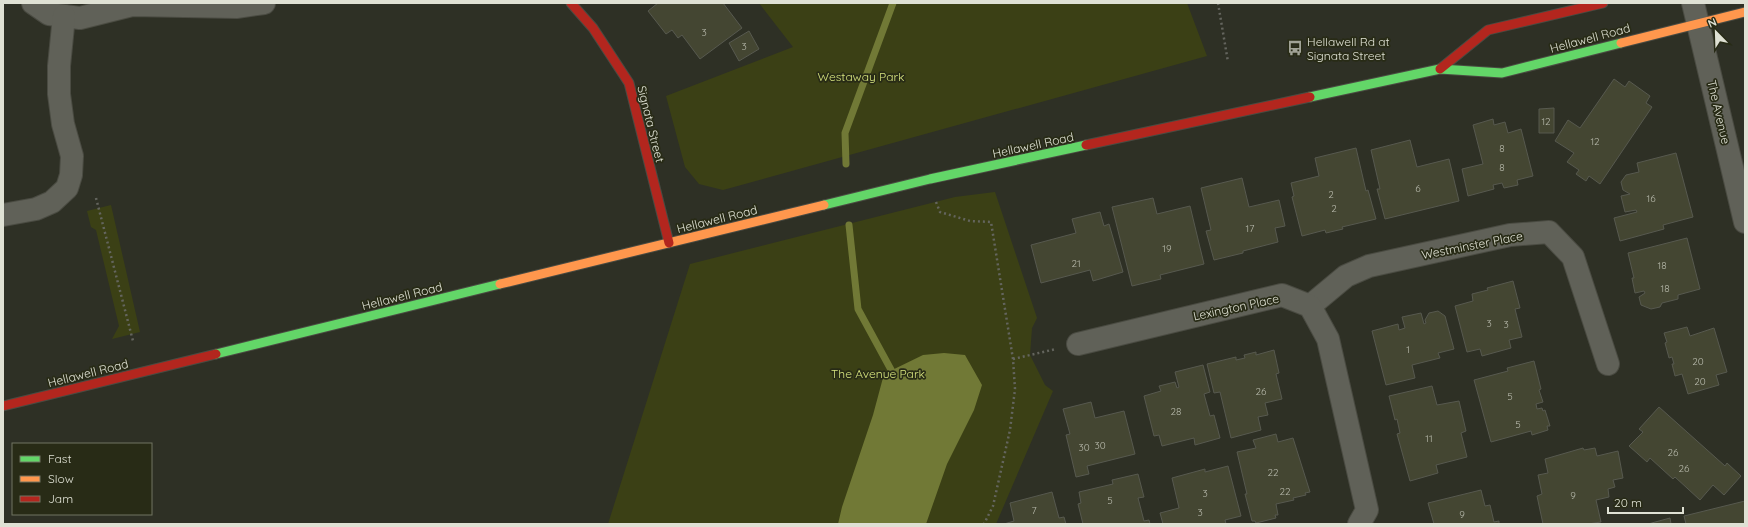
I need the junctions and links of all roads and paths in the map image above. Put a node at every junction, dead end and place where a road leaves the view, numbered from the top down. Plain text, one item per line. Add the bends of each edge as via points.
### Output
1 (33, 3) edge
2 (264, 3) edge
3 (571, 3) edge
4 (1218, 3) edge
5 (1603, 3) edge
6 (1745, 12) edge
7 (1695, 13) edge
8 (64, 16) junction
9 (1228, 62) dead end
10 (1440, 68) junction
11 (96, 198) dead end
12 (936, 201) dead end
13 (3, 215) edge
14 (1745, 222) edge
15 (670, 243) junction
16 (1310, 306) junction
17 (133, 341) dead end
18 (1078, 344) joint
19 (1013, 359) junction
20 (1608, 364) dead end
21 (3, 406) edge
22 (984, 524) edge
23 (1359, 524) edge

1 - 8 street via 49,14
2 - 8 street via 236,7 132,5 80,18
3 - 15 street, Signata Street via 593,28 629,83
4 - 9 path
5 - 10 street, Hellawell Road via 1488,30
6 - 7 street, Hellawell Road
7 - 10 street, Hellawell Road via 1502,73
7 - 14 street, The Avenue
8 - 13 street via 59,94 63,124 72,156 67,188 52,202 36,209
10 - 15 street, Hellawell Road via 930,179
11 - 17 path
12 - 19 path via 940,212 970,221 991,222
15 - 21 street, Hellawell Road
16 - 18 street, Lexington Place via 1282,295
16 - 20 street, Westminster Place via 1346,276 1369,266 1510,235 1549,232 1573,256
16 - 23 street via 1328,339 1367,510
18 - 19 path
19 - 22 path via 1015,389 1010,430 993,506

